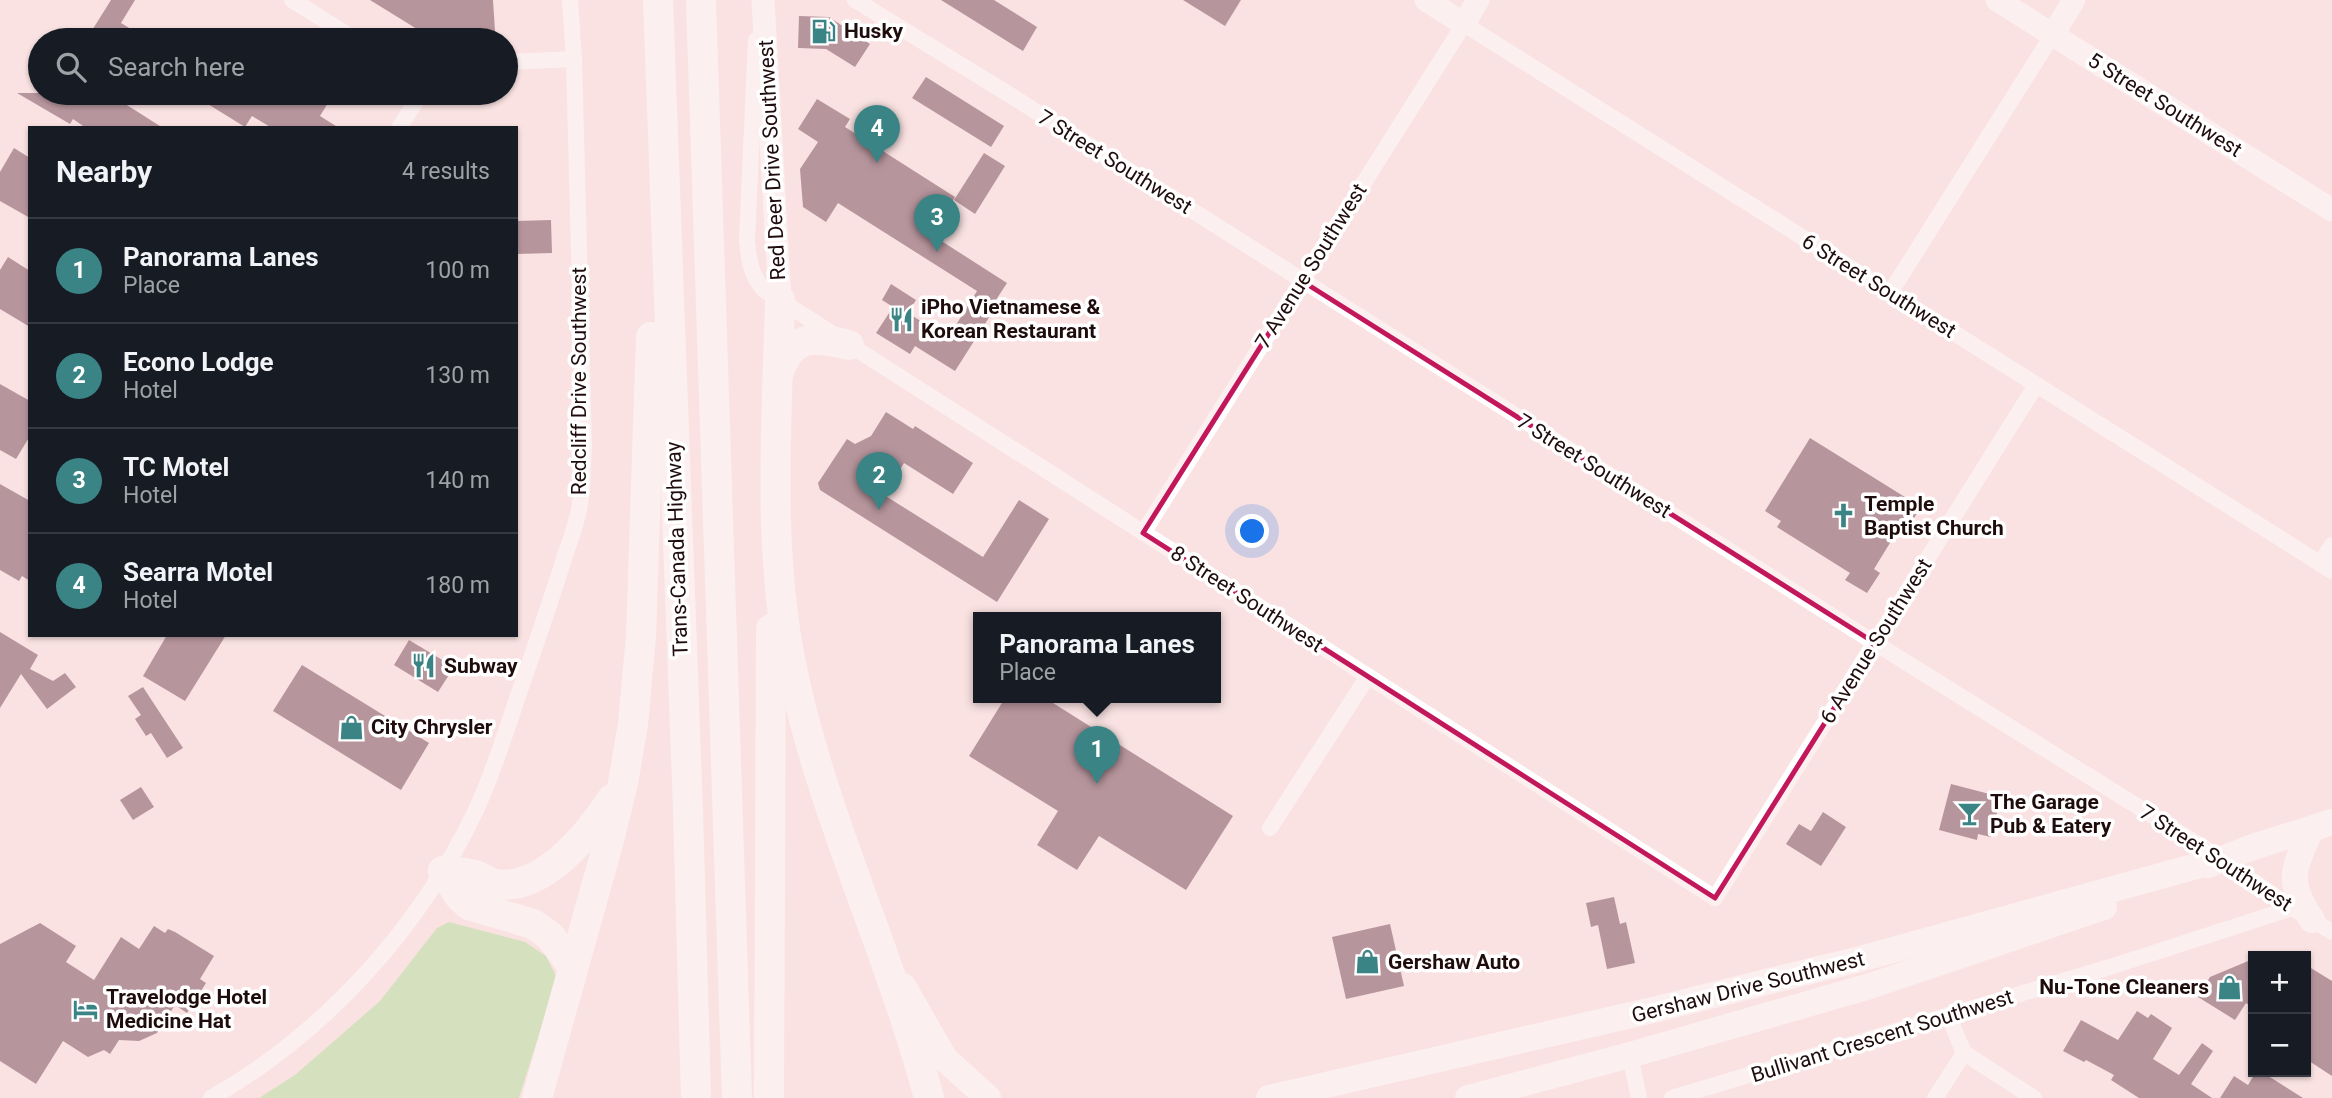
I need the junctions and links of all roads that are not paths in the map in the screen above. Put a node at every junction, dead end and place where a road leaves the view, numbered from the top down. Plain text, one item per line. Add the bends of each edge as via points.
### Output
1 (292, 0) edge
2 (570, 0) edge
3 (658, 0) edge
4 (701, 0) edge
5 (758, 0) edge
6 (763, 0) edge
7 (855, 0) edge
8 (1426, 0) edge
9 (1479, 0) edge
10 (1997, 0) edge
11 (2074, 0) edge
12 (1464, 24) junction
13 (337, 28) edge
14 (2053, 34) junction
15 (574, 59) junction
16 (518, 61) edge
17 (660, 85) junction
18 (413, 105) edge
19 (400, 126) edge
20 (2332, 210) edge
21 (1302, 281) junction
22 (1890, 293) junction
23 (779, 300) junction
24 (849, 345) junction
25 (778, 374) junction
26 (2036, 385) junction
27 (1143, 533) junction
28 (2332, 545) edge
29 (777, 561) junction
30 (2326, 568) edge
31 (1875, 643) junction
32 (1367, 676) junction
33 (623, 783) junction
34 (2321, 825) edge
35 (1270, 828) dead end
36 (2222, 859) junction
37 (443, 871) junction
38 (1715, 898) joint
39 (2312, 920) edge
40 (883, 949) junction
41 (573, 967) junction
42 (1948, 1015) junction
43 (1964, 1053) junction
44 (1630, 1055) junction
45 (211, 1098) edge
46 (537, 1098) edge
47 (696, 1098) edge
48 (737, 1098) edge
49 (769, 1098) edge
50 (929, 1098) edge
51 (988, 1098) edge
52 (1269, 1098) edge
53 (1468, 1098) edge
54 (1639, 1098) edge
55 (1672, 1098) edge
56 (1935, 1098) edge
57 (2034, 1098) edge

1 - 13 street
2 - 15 street, Redcliff Drive Southwest
3 - 17 highway, Trans-Canada Highway
4 - 48 highway, Trans-Canada Highway
5 - 23 street, Red Deer Drive Southwest via 747,240 755,280
6 - 23 street, Red Deer Drive Southwest
7 - 21 street, 7 Street Southwest
8 - 12 street, 6 Street Southwest
9 - 12 street, 7 Avenue Southwest
10 - 14 street, 5 Street Southwest
11 - 14 street
12 - 21 street, 7 Avenue Southwest
12 - 22 street, 6 Street Southwest
14 - 20 street, 5 Street Southwest
14 - 22 street
15 - 16 street
15 - 37 street, Redcliff Drive Southwest via 584,446 580,504 502,745 476,810
17 - 33 highway via 641,636 634,724
17 - 47 highway, Trans-Canada Highway
18 - 19 street
21 - 27 street, 7 Avenue Southwest
21 - 31 street, 7 Street Southwest
22 - 26 street, 6 Street Southwest
23 - 24 street, 8 Street Southwest
23 - 25 highway
24 - 25 highway via 804,341 788,351
24 - 27 street, 8 Street Southwest
25 - 29 highway
26 - 30 street, 6 Street Southwest
26 - 31 street, 6 Avenue Southwest
27 - 32 street, 8 Street Southwest
28 - 30 street
29 - 40 highway via 791,663 809,739
29 - 49 highway via 771,595
31 - 36 street, 7 Street Southwest
31 - 38 street, 6 Avenue Southwest
32 - 35 street
32 - 38 street, 8 Street Southwest
33 - 37 highway via 576,846 536,876 493,884 475,875
33 - 41 highway
34 - 36 main road, Gershaw Drive Southwest
34 - 39 main road via 2294,869 2300,897
36 - 39 street, 7 Street Southwest
36 - 44 main road, Gershaw Drive Southwest via 2093,911 1950,960
36 - 52 main road, Gershaw Drive Southwest via 1864,958
37 - 41 highway via 469,905 533,924 550,936
37 - 45 street, Redcliff Drive Southwest via 375,963 301,1036 250,1076
39 - 42 street, Bullivant Crescent Southwest via 2110,967
40 - 50 highway
40 - 51 main road via 945,1059
41 - 46 highway
42 - 43 street
42 - 55 street, Bullivant Crescent Southwest
43 - 56 street
43 - 57 street
44 - 53 main road, Gershaw Drive Southwest
44 - 54 street

